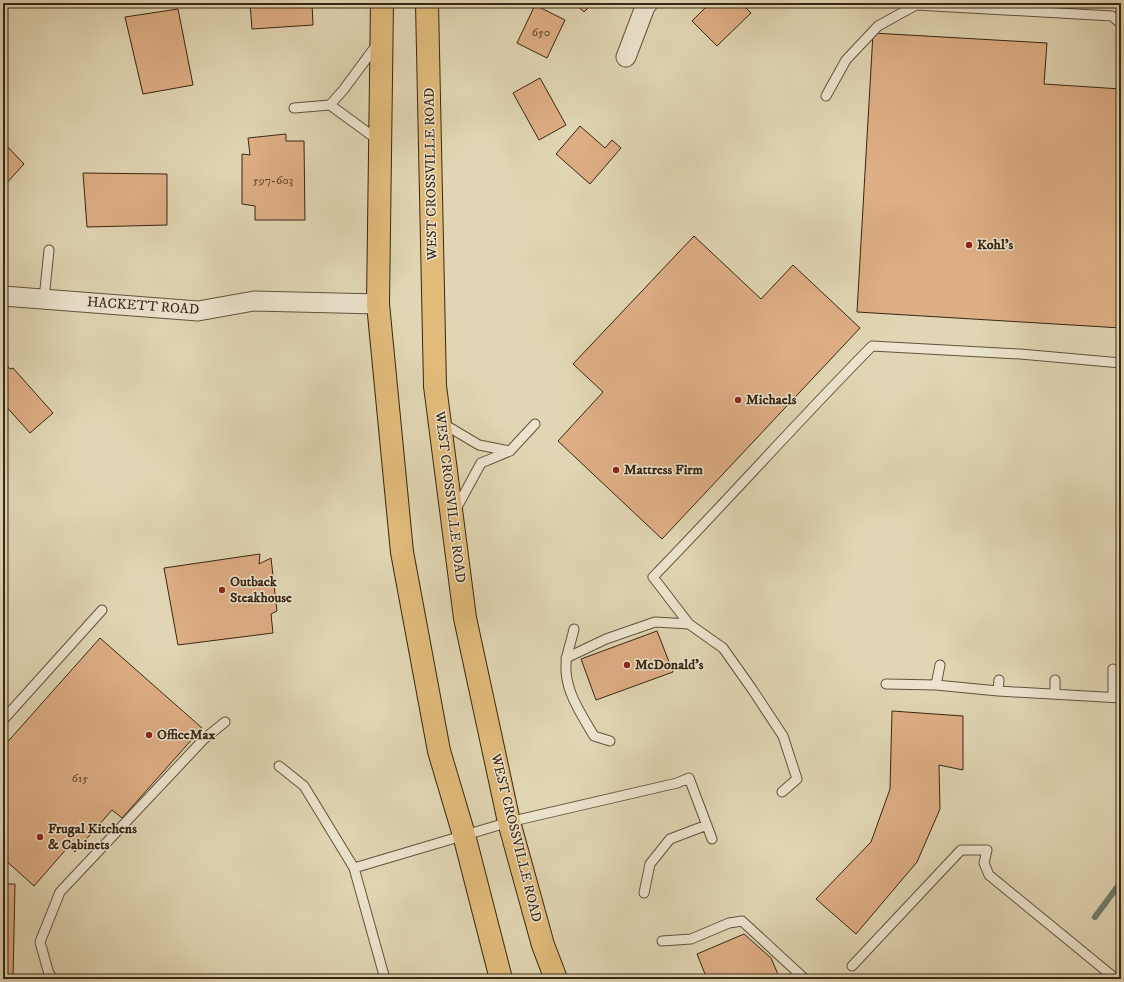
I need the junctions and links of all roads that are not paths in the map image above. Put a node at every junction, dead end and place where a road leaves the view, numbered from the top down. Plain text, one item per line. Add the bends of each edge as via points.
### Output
1 (382, 3) edge
2 (427, 3) edge
3 (648, 3) edge
4 (1121, 24) edge
5 (382, 37) junction
6 (626, 57) dead end
7 (826, 96) dead end
8 (330, 105) junction
9 (294, 108) dead end
10 (381, 142) junction
11 (49, 250) dead end
12 (3, 296) edge
13 (44, 299) junction
14 (378, 304) junction
15 (1121, 363) edge
16 (440, 422) junction
17 (535, 424) dead end
18 (510, 451) junction
19 (452, 516) junction
20 (102, 610) dead end
21 (689, 624) junction
22 (574, 629) dead end
23 (566, 658) junction
24 (940, 665) dead end
25 (1113, 669) dead end
26 (999, 680) dead end
27 (1055, 680) dead end
28 (886, 684) dead end
29 (936, 685) junction
30 (998, 691) junction
31 (1055, 694) junction
32 (1117, 697) edge
33 (3, 720) edge
34 (225, 722) dead end
35 (610, 741) dead end
36 (279, 766) dead end
37 (782, 792) dead end
38 (509, 822) junction
39 (707, 825) junction
40 (464, 835) junction
41 (712, 839) dead end
42 (354, 868) junction
43 (644, 893) dead end
44 (662, 941) dead end
45 (852, 966) dead end
46 (1121, 972) edge
47 (54, 979) edge
48 (386, 979) edge
49 (501, 979) edge
50 (556, 979) edge
51 (805, 979) edge
52 (1116, 979) edge

1 - 5 main road
2 - 16 main road, WEST CROSSVILLE ROAD via 435,386
3 - 6 street
4 - 7 lane via 1112,16 916,5 878,26 846,60
5 - 8 lane
5 - 10 main road
8 - 9 lane
8 - 10 lane
10 - 14 main road
11 - 13 lane
12 - 13 street, HACKETT ROAD
13 - 14 street, HACKETT ROAD via 198,311 254,301
14 - 40 main road via 402,552 439,751
15 - 21 lane via 1020,354 872,346 653,577
16 - 18 lane via 479,445
16 - 19 main road, WEST CROSSVILLE ROAD
17 - 18 lane
18 - 19 lane via 481,464
19 - 38 main road, WEST CROSSVILLE ROAD via 465,618
20 - 33 lane
21 - 23 lane via 655,622 606,639
21 - 37 lane via 723,648 783,736 797,779
22 - 23 lane
23 - 35 lane via 566,679 573,700 594,736
24 - 29 lane
25 - 32 lane
26 - 30 lane
27 - 31 lane
28 - 29 lane
29 - 30 lane
30 - 31 lane
31 - 32 lane
34 - 47 lane via 204,739 60,892 40,942 49,974
36 - 42 lane via 304,786
38 - 39 lane via 677,783 689,778
38 - 40 lane
38 - 50 main road, WEST CROSSVILLE ROAD via 543,945
39 - 41 lane
39 - 43 lane via 670,839 650,864
40 - 42 lane
40 - 49 main road
42 - 48 lane
44 - 51 lane via 691,939 729,923 742,921
45 - 52 lane via 961,850 987,850 984,864 989,875
46 - 52 lane

